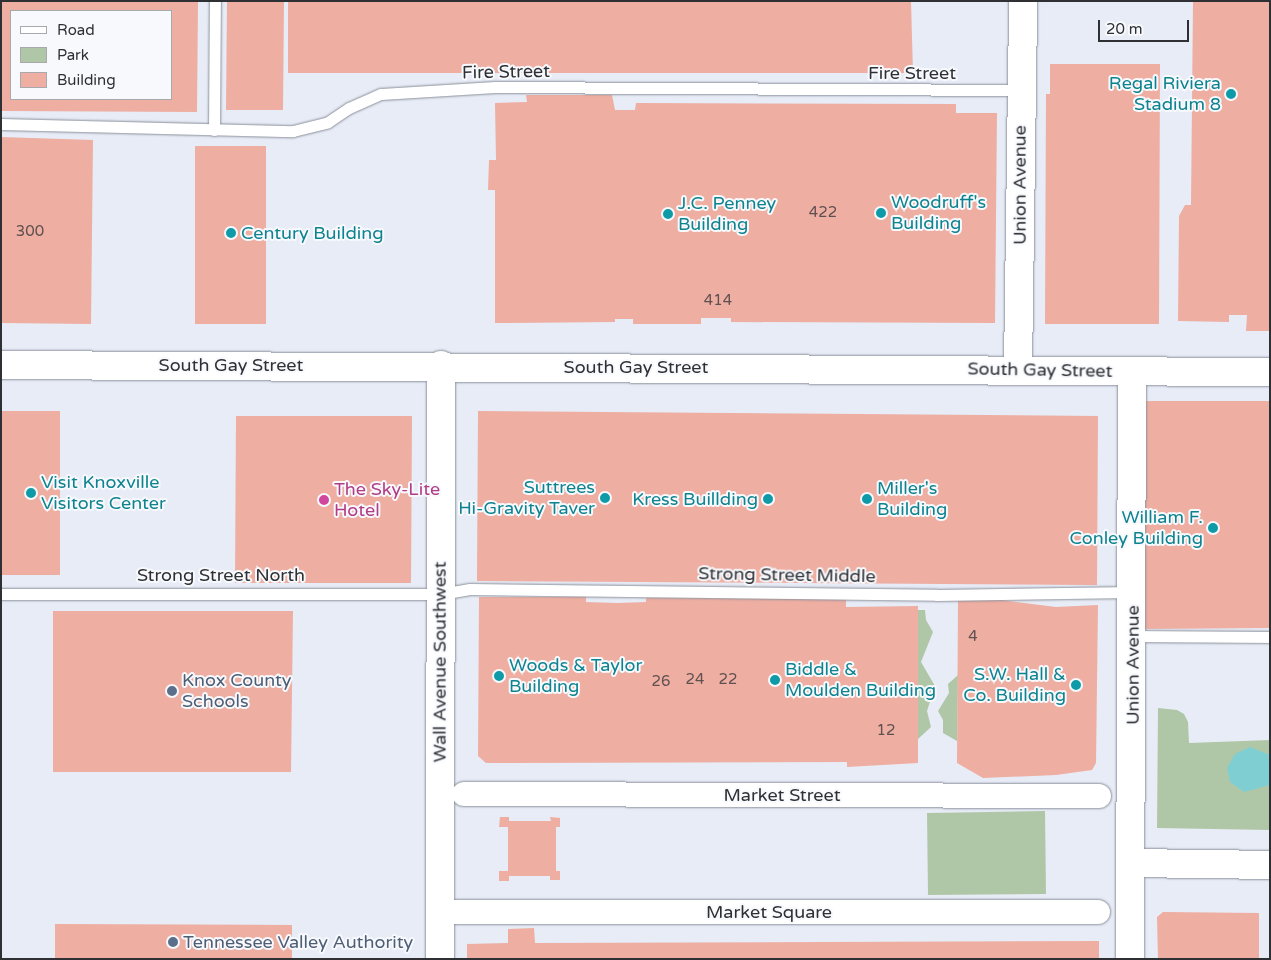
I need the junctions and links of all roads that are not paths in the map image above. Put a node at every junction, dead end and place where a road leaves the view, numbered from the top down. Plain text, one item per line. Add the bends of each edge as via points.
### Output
1 (214, 1) edge
2 (1023, 1) edge
3 (1020, 90) junction
4 (1, 124) edge
5 (214, 130) junction
6 (1, 365) edge
7 (441, 365) junction
8 (1018, 369) junction
9 (1132, 371) junction
10 (1270, 372) edge
11 (1133, 592) junction
12 (1, 594) edge
13 (440, 594) junction
14 (1133, 636) junction
15 (1270, 637) edge
16 (464, 794) dead end
17 (1100, 796) dead end
18 (1131, 863) junction
19 (1270, 865) edge
20 (440, 912) junction
21 (1098, 912) dead end
22 (440, 959) edge
23 (1130, 959) edge

1 - 5 lane
2 - 3 street, Union Avenue
3 - 5 lane, Fire Street via 495,87 381,94 310,129
3 - 8 street, Union Avenue
4 - 5 lane, Fire Street
6 - 7 street, South Gay Street
7 - 8 street, South Gay Street
7 - 13 street, Wall Avenue Southwest
8 - 9 street, South Gay Street
9 - 10 street, South Gay Street
9 - 11 street, Union Avenue
11 - 13 lane, Strong Street Middle via 937,594 470,589
11 - 14 street, Union Avenue
12 - 13 lane, Strong Street North
13 - 20 street, Wall Avenue Southwest
14 - 15 lane
14 - 18 street, Union Avenue
16 - 17 street, Market Street
18 - 19 street
18 - 23 street, Union Avenue
20 - 21 street, Market Square
20 - 22 street, Wall Avenue Southwest

